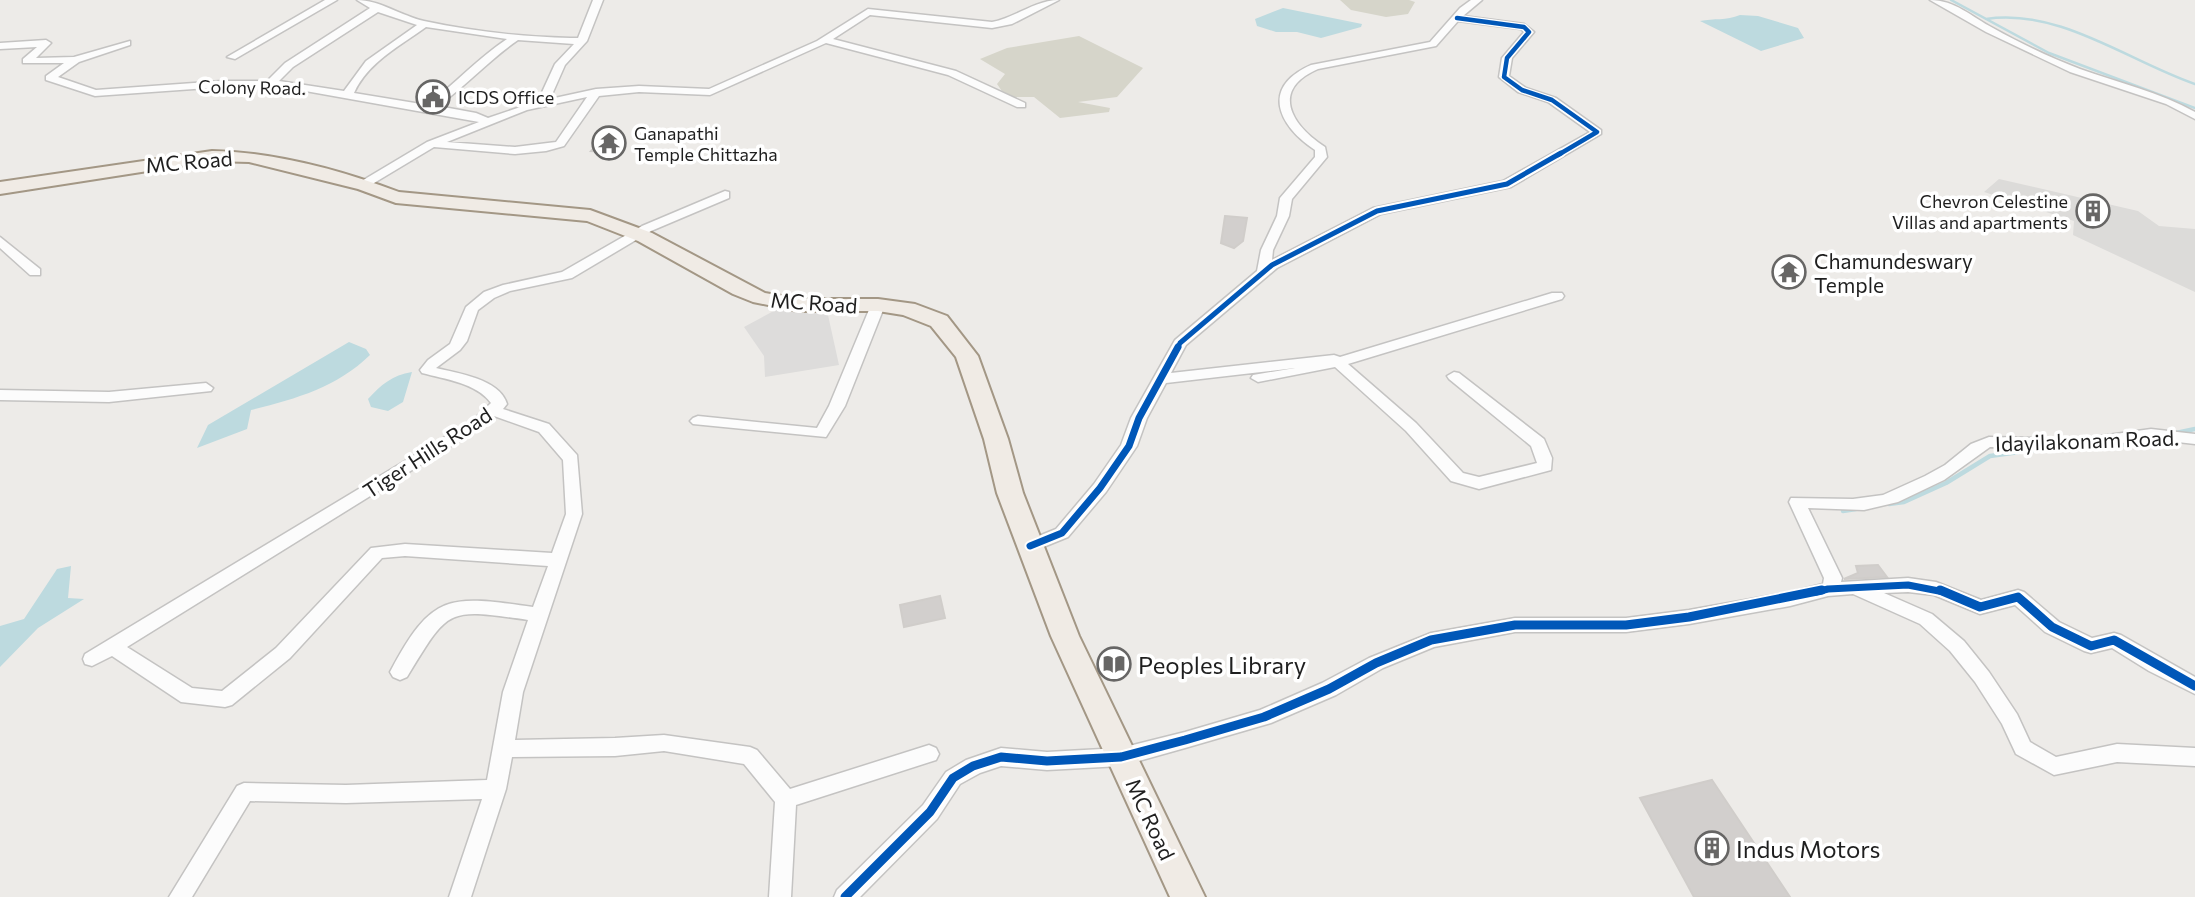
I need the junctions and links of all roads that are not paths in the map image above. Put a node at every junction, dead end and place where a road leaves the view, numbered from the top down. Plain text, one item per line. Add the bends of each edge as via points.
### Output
1 (332, 0) edge
2 (362, 0) edge
3 (598, 0) edge
4 (870, 0) edge
5 (1054, 0) edge
6 (1477, 0) edge
7 (1935, 0) edge
8 (377, 8) junction
9 (868, 12) junction
10 (1457, 18) junction
11 (424, 24) junction
12 (825, 40) junction
13 (582, 41) junction
14 (511, 42) junction
15 (127, 43) dead end
16 (0, 46) edge
17 (232, 57) dead end
18 (75, 60) junction
19 (270, 84) junction
20 (596, 92) junction
21 (348, 94) junction
22 (543, 103) junction
23 (1021, 105) dead end
24 (429, 108) junction
25 (2195, 116) edge
26 (486, 121) junction
27 (431, 144) junction
28 (364, 185) junction
29 (0, 188) edge
30 (725, 195) dead end
31 (637, 233) junction
32 (0, 242) edge
33 (35, 272) dead end
34 (1263, 272) junction
35 (1557, 296) dead end
36 (878, 305) junction
37 (1340, 362) junction
38 (1454, 376) dead end
39 (1161, 379) junction
40 (1228, 381) dead end
41 (206, 388) dead end
42 (0, 395) edge
43 (494, 411) junction
44 (698, 421) dead end
45 (2195, 439) edge
46 (1030, 546) junction
47 (558, 560) junction
48 (1830, 589) junction
49 (1858, 589) junction
50 (539, 615) junction
51 (113, 647) junction
52 (92, 659) dead end
53 (400, 672) dead end
54 (2195, 686) edge
55 (503, 749) junction
56 (929, 754) dead end
57 (1121, 757) junction
58 (2195, 758) edge
59 (496, 789) junction
60 (786, 799) junction
61 (180, 897) edge
62 (460, 897) edge
63 (780, 897) edge
64 (845, 897) edge
65 (1188, 897) edge

1 - 17 street, Colony Road.
2 - 8 street
3 - 13 street
4 - 9 street
5 - 9 street via 1009,22 992,25
6 - 10 street
7 - 25 street via 2074,70 2170,102
8 - 11 street
8 - 19 street via 289,65
9 - 12 street
10 - 34 street via 1433,44 1315,67 1290,80 1283,104 1306,141 1321,149 1321,157 1286,198
10 - 34 street via 1524,27 1529,32 1507,57 1504,78 1552,100 1597,132 1507,184 1377,211
11 - 14 street
11 - 21 street via 366,68
12 - 20 street via 710,92
12 - 23 street via 952,73
13 - 14 street
13 - 22 street via 560,64
14 - 24 street
15 - 18 street
16 - 18 street via 46,43 27,61
18 - 19 street, Colony Road. via 50,78 95,93
19 - 21 street, Colony Road.
20 - 22 street
20 - 27 street via 559,144 550,148
21 - 24 street, Colony Road.
22 - 26 street
24 - 26 street, Colony Road.
26 - 27 street
27 - 28 street
28 - 29 main road, MC Road via 231,155
28 - 31 main road, MC Road via 397,197 590,216
30 - 31 street
31 - 36 main road, MC Road via 760,298 798,304
31 - 43 street, Tiger Hills Road via 569,275 491,293 466,316 460,341 427,370 489,390 499,399
32 - 33 street
34 - 39 street via 1180,343
35 - 37 street
36 - 44 street via 821,433
36 - 46 main road, MC Road via 939,321 967,356
37 - 38 street via 1457,477 1479,483 1545,466 1538,443
37 - 39 street via 1326,358
37 - 40 street via 1291,374
39 - 46 street via 1129,446 1084,509 1062,533
41 - 42 street via 109,397
43 - 47 street via 544,428 571,459 574,514
43 - 51 street, Tiger Hills Road
45 - 48 street, Idayilakonam Road. via 2151,434 2079,444 1989,442 1978,445 1962,462 1934,479 1884,500 1797,502 1833,578
46 - 57 main road, MC Road via 1065,636
47 - 50 street
47 - 51 street via 389,549 377,552 283,653 225,699 188,696
48 - 49 street
48 - 57 street via 1626,625 1515,625 1431,640 1264,717
49 - 54 street via 1908,584 1937,589 1980,607 2018,597 2052,627 2091,646 2114,640
49 - 58 street via 1926,619 1957,646 2010,720 2023,748 2054,766 2117,753
50 - 53 street via 462,607 446,610 435,618
50 - 55 street via 513,692
51 - 52 street, Tiger Hills Road
55 - 59 street
55 - 60 street via 664,743 750,756
56 - 60 street
57 - 64 street via 1047,761 1000,757 973,766 953,778 930,812
57 - 65 main road, MC Road
59 - 61 street via 244,792
59 - 62 street
60 - 63 street

